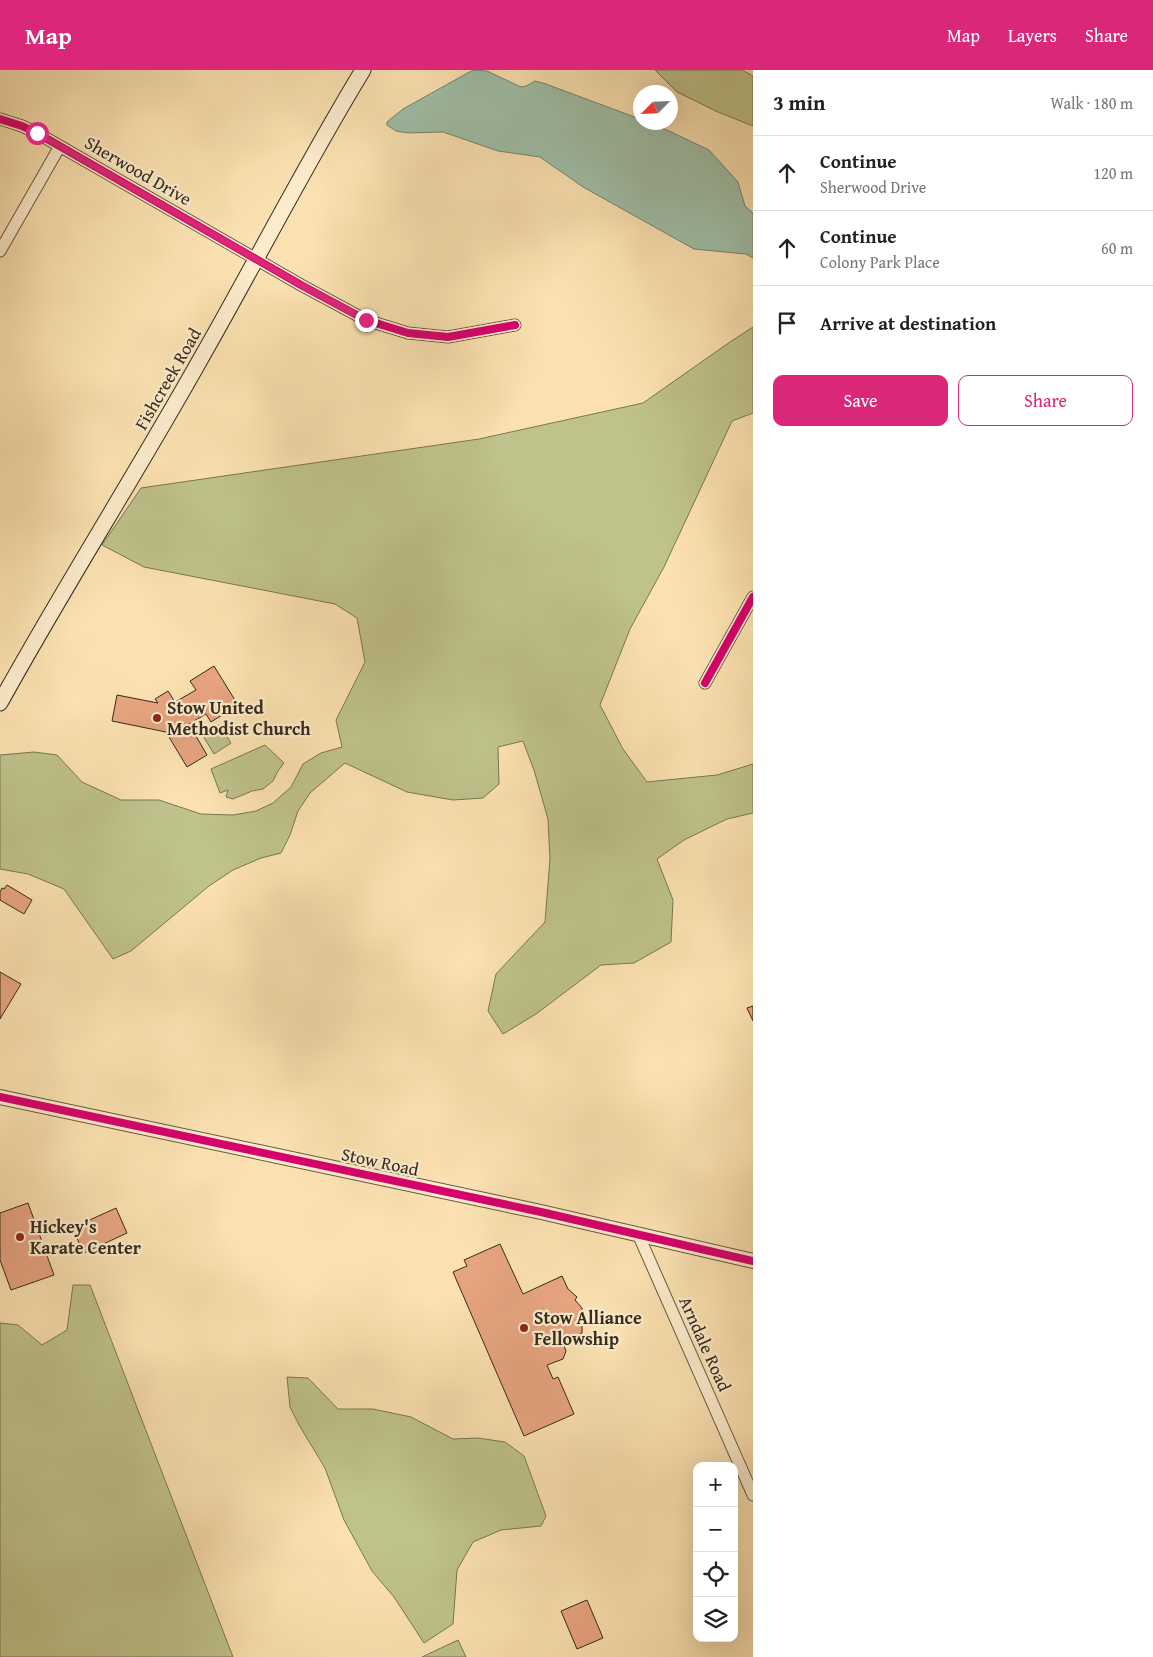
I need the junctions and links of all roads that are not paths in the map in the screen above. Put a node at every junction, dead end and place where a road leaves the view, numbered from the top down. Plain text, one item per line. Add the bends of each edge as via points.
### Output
1 (363, 70) edge
2 (0, 118) edge
3 (60, 146) junction
4 (0, 251) edge
5 (257, 258) junction
6 (515, 325) dead end
7 (753, 597) edge
8 (706, 683) dead end
9 (0, 703) edge
10 (0, 1097) edge
11 (638, 1234) junction
12 (753, 1260) edge
13 (753, 1496) edge

1 - 5 main road, Fishcreek Road
2 - 3 street, Sherwood Drive
3 - 4 street
3 - 5 street, Sherwood Drive
5 - 6 street, Sherwood Drive via 349,312 391,329 424,336 448,336
5 - 9 main road, Fishcreek Road via 196,369
7 - 8 street
10 - 11 street, Stow Road
11 - 12 street, Stow Road
11 - 13 street, Arndale Road

